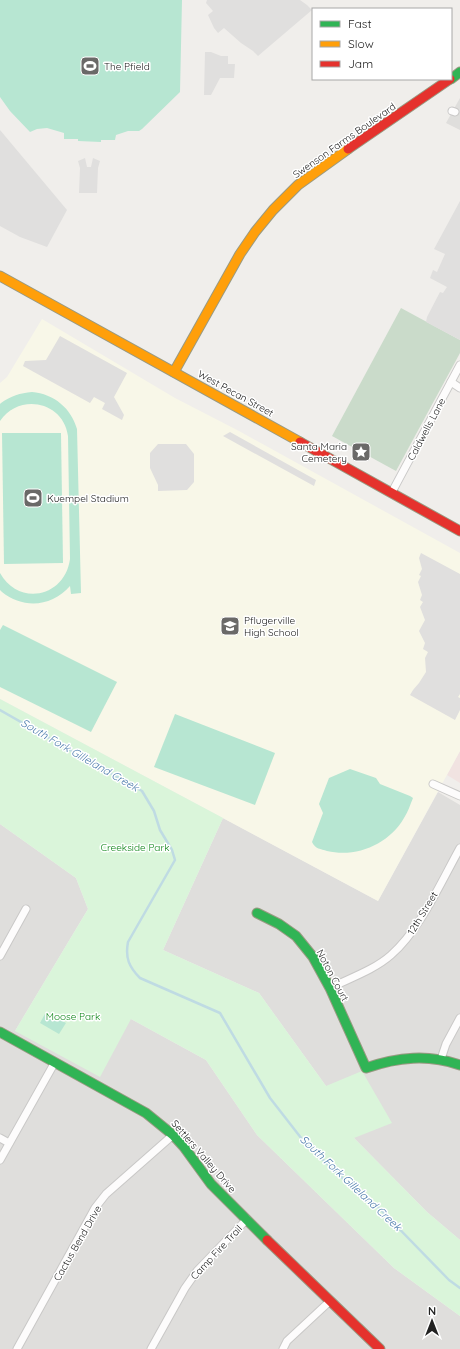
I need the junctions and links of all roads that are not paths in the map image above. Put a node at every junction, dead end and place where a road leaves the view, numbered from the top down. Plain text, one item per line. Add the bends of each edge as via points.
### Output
1 (460, 72) edge
2 (452, 78) edge
3 (450, 80) edge
4 (0, 276) edge
5 (460, 365) edge
6 (174, 372) junction
7 (451, 382) junction
8 (460, 388) edge
9 (392, 492) junction
10 (460, 531) edge
11 (433, 784) dead end
12 (460, 796) edge
13 (460, 848) edge
14 (26, 909) dead end
15 (257, 913) dead end
16 (0, 956) edge
17 (330, 988) junction
18 (460, 1018) edge
19 (0, 1032) edge
20 (441, 1059) junction
21 (55, 1062) junction
22 (460, 1065) edge
23 (173, 1135) junction
24 (0, 1138) edge
25 (9, 1143) junction
26 (0, 1160) edge
27 (247, 1219) junction
28 (330, 1302) junction
29 (17, 1349) edge
30 (151, 1349) edge
31 (283, 1349) edge
32 (380, 1349) edge

1 - 2 street, Swenson Farms Boulevard
3 - 6 street, Swenson Farms Boulevard via 325,165 298,185 273,210 240,254
4 - 6 street, West Pecan Street
5 - 7 street, Caldwells Lane
6 - 9 street, West Pecan Street
7 - 8 street
7 - 9 street, Caldwells Lane
9 - 10 street, West Pecan Street
11 - 12 street
13 - 17 street, 12th Street via 417,925 404,942 374,967
14 - 16 street
15 - 17 street, Noton Court via 296,936 313,957
17 - 20 street, Noton Court via 366,1068 403,1058
18 - 20 street
19 - 21 street, Settlers Valley Drive
20 - 22 street
21 - 23 street, Settlers Valley Drive via 146,1113
21 - 25 street
23 - 27 street, Settlers Valley Drive via 211,1184
23 - 29 street, Cactus Bend Drive via 106,1194 95,1208
24 - 25 street
25 - 26 street
27 - 28 street, Settlers Valley Drive
27 - 30 street, Camp Fire Trail via 197,1271
28 - 31 street via 287,1342
28 - 32 street, Settlers Valley Drive

